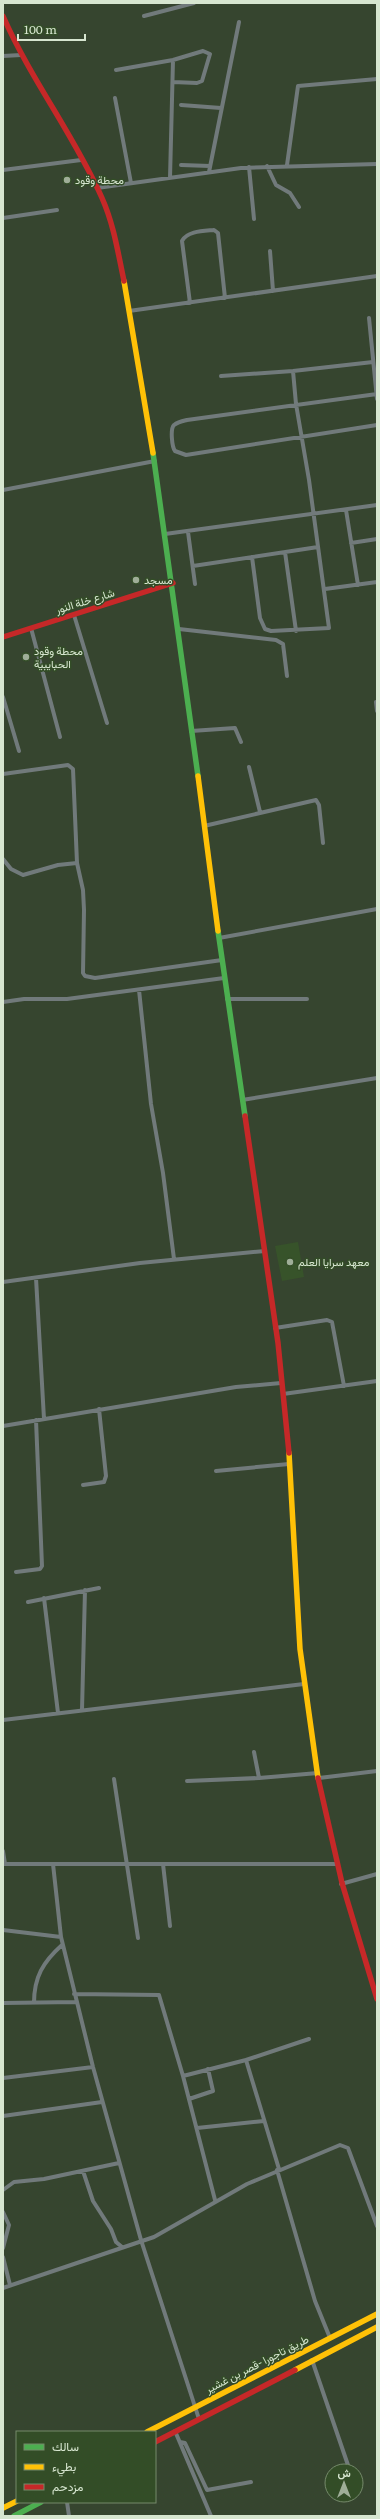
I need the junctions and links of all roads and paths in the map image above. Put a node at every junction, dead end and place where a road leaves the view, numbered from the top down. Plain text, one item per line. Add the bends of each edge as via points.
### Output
1 (194, 3) edge
2 (181, 5) edge
3 (3, 16) edge
4 (144, 16) dead end
5 (239, 22) dead end
6 (21, 55) junction
7 (3, 56) edge
8 (173, 60) junction
9 (116, 70) dead end
10 (377, 79) edge
11 (173, 82) junction
12 (115, 98) dead end
13 (181, 105) dead end
14 (222, 108) junction
15 (81, 160) junction
16 (377, 164) edge
17 (181, 165) dead end
18 (287, 165) junction
19 (210, 166) junction
20 (268, 166) junction
21 (249, 167) junction
22 (3, 170) edge
23 (209, 172) junction
24 (170, 178) junction
25 (131, 183) junction
26 (97, 188) junction
27 (299, 207) dead end
28 (57, 210) dead end
29 (3, 218) edge
30 (254, 219) dead end
31 (270, 251) dead end
32 (377, 276) edge
33 (273, 290) junction
34 (225, 298) junction
35 (190, 303) junction
36 (129, 310) junction
37 (369, 318) dead end
38 (373, 362) junction
39 (293, 371) junction
40 (221, 376) dead end
41 (377, 396) edge
42 (296, 404) junction
43 (377, 425) edge
44 (302, 438) junction
45 (155, 461) junction
46 (3, 490) edge
47 (377, 505) edge
48 (346, 510) junction
49 (313, 514) junction
50 (188, 532) junction
51 (165, 534) junction
52 (377, 539) edge
53 (352, 543) junction
54 (318, 547) junction
55 (285, 552) junction
56 (252, 557) junction
57 (193, 566) junction
58 (377, 582) edge
59 (173, 583) junction
60 (195, 584) dead end
61 (358, 585) junction
62 (325, 589) junction
63 (74, 615) junction
64 (30, 628) junction
65 (179, 630) junction
66 (296, 630) junction
67 (3, 637) edge
68 (287, 676) dead end
69 (3, 697) edge
70 (376, 702) edge
71 (377, 711) edge
72 (108, 723) dead end
73 (191, 731) junction
74 (60, 737) dead end
75 (241, 742) dead end
76 (19, 751) dead end
77 (249, 767) dead end
78 (3, 774) edge
79 (260, 812) junction
80 (204, 826) junction
81 (323, 843) dead end
82 (3, 859) edge
83 (77, 863) junction
84 (377, 909) edge
85 (219, 938) junction
86 (222, 960) junction
87 (224, 978) junction
88 (139, 990) junction
89 (227, 999) junction
90 (307, 1000) dead end
91 (3, 1002) edge
92 (377, 1078) edge
93 (242, 1100) junction
94 (265, 1251) junction
95 (174, 1259) junction
96 (36, 1278) junction
97 (3, 1282) edge
98 (275, 1328) junction
99 (377, 1381) edge
100 (281, 1384) junction
101 (344, 1386) junction
102 (283, 1394) junction
103 (99, 1409) junction
104 (44, 1419) junction
105 (36, 1420) junction
106 (3, 1426) edge
107 (289, 1464) junction
108 (216, 1471) dead end
109 (83, 1485) dead end
110 (16, 1572) dead end
111 (99, 1588) dead end
112 (85, 1590) junction
113 (44, 1598) junction
114 (28, 1602) dead end
115 (304, 1684) junction
116 (82, 1710) junction
117 (58, 1713) junction
118 (3, 1720) edge
119 (254, 1752) dead end
120 (377, 1771) edge
121 (318, 1776) junction
122 (259, 1778) junction
123 (114, 1779) dead end
124 (187, 1781) dead end
125 (3, 1851) edge
126 (4, 1864) edge
127 (53, 1864) junction
128 (129, 1864) junction
129 (163, 1864) junction
130 (335, 1864) junction
131 (377, 1874) edge
132 (340, 1884) junction
133 (170, 1926) dead end
134 (3, 1930) edge
135 (61, 1937) junction
136 (138, 1938) dead end
137 (62, 1945) junction
138 (74, 1994) junction
139 (377, 1999) edge
140 (76, 2002) junction
141 (3, 2003) edge
142 (34, 2003) junction
143 (309, 2038) dead end
144 (246, 2060) junction
145 (92, 2067) junction
146 (208, 2069) junction
147 (183, 2076) junction
148 (3, 2078) edge
149 (189, 2099) junction
150 (102, 2102) junction
151 (3, 2116) edge
152 (264, 2121) junction
153 (197, 2128) junction
154 (119, 2163) junction
155 (278, 2169) junction
156 (83, 2171) junction
157 (3, 2190) edge
158 (215, 2200) junction
159 (3, 2212) edge
160 (377, 2226) edge
161 (141, 2240) junction
162 (122, 2247) junction
163 (3, 2248) edge
164 (3, 2257) edge
165 (10, 2285) junction
166 (3, 2288) edge
167 (377, 2314) edge
168 (377, 2327) edge
169 (330, 2338) junction
170 (312, 2359) junction
171 (289, 2360) junction
172 (293, 2370) junction
173 (194, 2407) junction
174 (198, 2419) junction
175 (149, 2431) edge
176 (175, 2432) junction
177 (156, 2442) edge
178 (180, 2442) junction
179 (347, 2463) edge
180 (251, 2482) dead end
181 (16, 2502) edge
182 (39, 2503) edge
183 (67, 2503) edge
184 (3, 2508) edge
185 (14, 2516) edge
186 (69, 2516) edge
187 (211, 2516) edge

1 - 2 street
2 - 4 street
3 - 6 main road
5 - 14 street
6 - 7 street
6 - 15 main road
8 - 9 street
8 - 11 street
8 - 11 street via 203,51 210,54 202,81
10 - 18 street via 298,86
11 - 24 street
12 - 25 street
13 - 14 street
14 - 19 street
15 - 22 street
15 - 26 main road
16 - 18 street
17 - 19 street
18 - 20 street
19 - 23 street
20 - 21 street
20 - 27 street via 276,185 290,193
21 - 23 street
21 - 30 street
23 - 24 street
24 - 25 street
25 - 26 street
26 - 36 main road via 114,236
28 - 29 street
31 - 33 street
32 - 33 street
33 - 34 street
34 - 35 street
34 - 35 street via 218,233 214,230 187,234 182,241
35 - 36 street
36 - 45 main road
37 - 38 street
38 - 39 street
38 - 41 street
39 - 40 street
39 - 42 street
41 - 42 street
42 - 44 street
42 - 44 street via 180,422 172,428 173,448 186,455
43 - 44 street
44 - 49 street
45 - 46 street
45 - 51 main road
47 - 48 street
48 - 49 street
48 - 53 street
49 - 50 street
49 - 54 street
50 - 51 street
50 - 57 street
51 - 59 main road
52 - 53 street
53 - 61 street
54 - 55 street
54 - 62 street
55 - 56 street
55 - 66 street
56 - 57 street
56 - 66 street via 262,626 271,631
57 - 60 street
58 - 61 street
59 - 63 main road, شارع خلة النور
59 - 65 main road
61 - 62 street
62 - 66 street via 329,628
63 - 64 main road, شارع خلة النور
63 - 72 street
64 - 67 main road, شارع خلة النور
64 - 74 street
65 - 68 street via 276,640 283,644
65 - 73 main road
69 - 76 street
70 - 71 street
73 - 75 street via 236,728
73 - 80 main road
77 - 79 street
78 - 83 street via 72,766
79 - 80 street
79 - 81 street via 316,800 319,805
80 - 85 main road
82 - 83 street via 11,869 23,875 58,865
83 - 86 street via 83,890 85,976 95,978
84 - 85 street
85 - 86 main road
86 - 87 main road
87 - 88 street
87 - 89 main road
88 - 91 street via 67,999
88 - 95 street via 150,1104 163,1173
89 - 90 street
89 - 93 main road
92 - 93 street
93 - 94 main road
94 - 95 street
94 - 98 main road
95 - 96 street
96 - 97 street
96 - 104 street
98 - 100 main road
98 - 101 street via 326,1320 332,1322
99 - 101 street
100 - 102 main road
100 - 103 street via 236,1387
101 - 102 street
102 - 107 main road
103 - 104 street
103 - 109 street via 106,1476 104,1482
104 - 105 street
105 - 106 street
105 - 110 street via 42,1566 40,1569
107 - 108 street
107 - 115 main road
111 - 112 street
112 - 113 street
112 - 116 street
113 - 114 street
113 - 117 street
115 - 116 street
115 - 121 main road
116 - 117 street
117 - 118 street
119 - 122 street
120 - 121 street
121 - 122 street
121 - 130 main road
122 - 124 street
123 - 128 street
125 - 126 street
126 - 127 street
127 - 128 street
127 - 135 street
128 - 129 street
128 - 136 street
129 - 130 street
129 - 133 street
130 - 132 main road
131 - 132 street
132 - 139 main road
134 - 135 street
135 - 137 street
137 - 138 street
137 - 142 street via 46,1959 40,1971 35,1986
138 - 140 street
138 - 147 street via 159,1995
140 - 142 street
140 - 145 street
141 - 142 street
143 - 144 street
144 - 146 street
144 - 152 street
145 - 148 street
145 - 150 street
146 - 147 street
146 - 149 street via 213,2091
147 - 149 street
149 - 153 street
150 - 151 street
150 - 154 street
152 - 153 street
152 - 155 street
153 - 158 street
154 - 156 street
154 - 161 street
155 - 158 street
155 - 160 street via 329,2149 346,2146
155 - 169 street via 315,2301
156 - 157 street via 14,2182
156 - 162 street via 94,2203 111,2229 116,2242
158 - 161 street via 174,2227
159 - 163 street via 9,2225
161 - 162 street
161 - 173 street
162 - 165 street
164 - 165 street
165 - 166 street
167 - 169 main road, طريق تاجورا -قصر بن غشير
168 - 170 main road
169 - 171 main road, طريق تاجورا -قصر بن غشير
170 - 172 main road
170 - 179 street
171 - 172 main road
171 - 173 main road, طريق تاجورا -قصر بن غشير
172 - 174 main road
173 - 174 street
173 - 175 main road, طريق تاجورا -قصر بن غشير
174 - 176 main road
176 - 177 main road
176 - 178 street
178 - 180 street via 185,2443 207,2490
178 - 187 street
181 - 184 main road
182 - 185 main road
183 - 186 street

